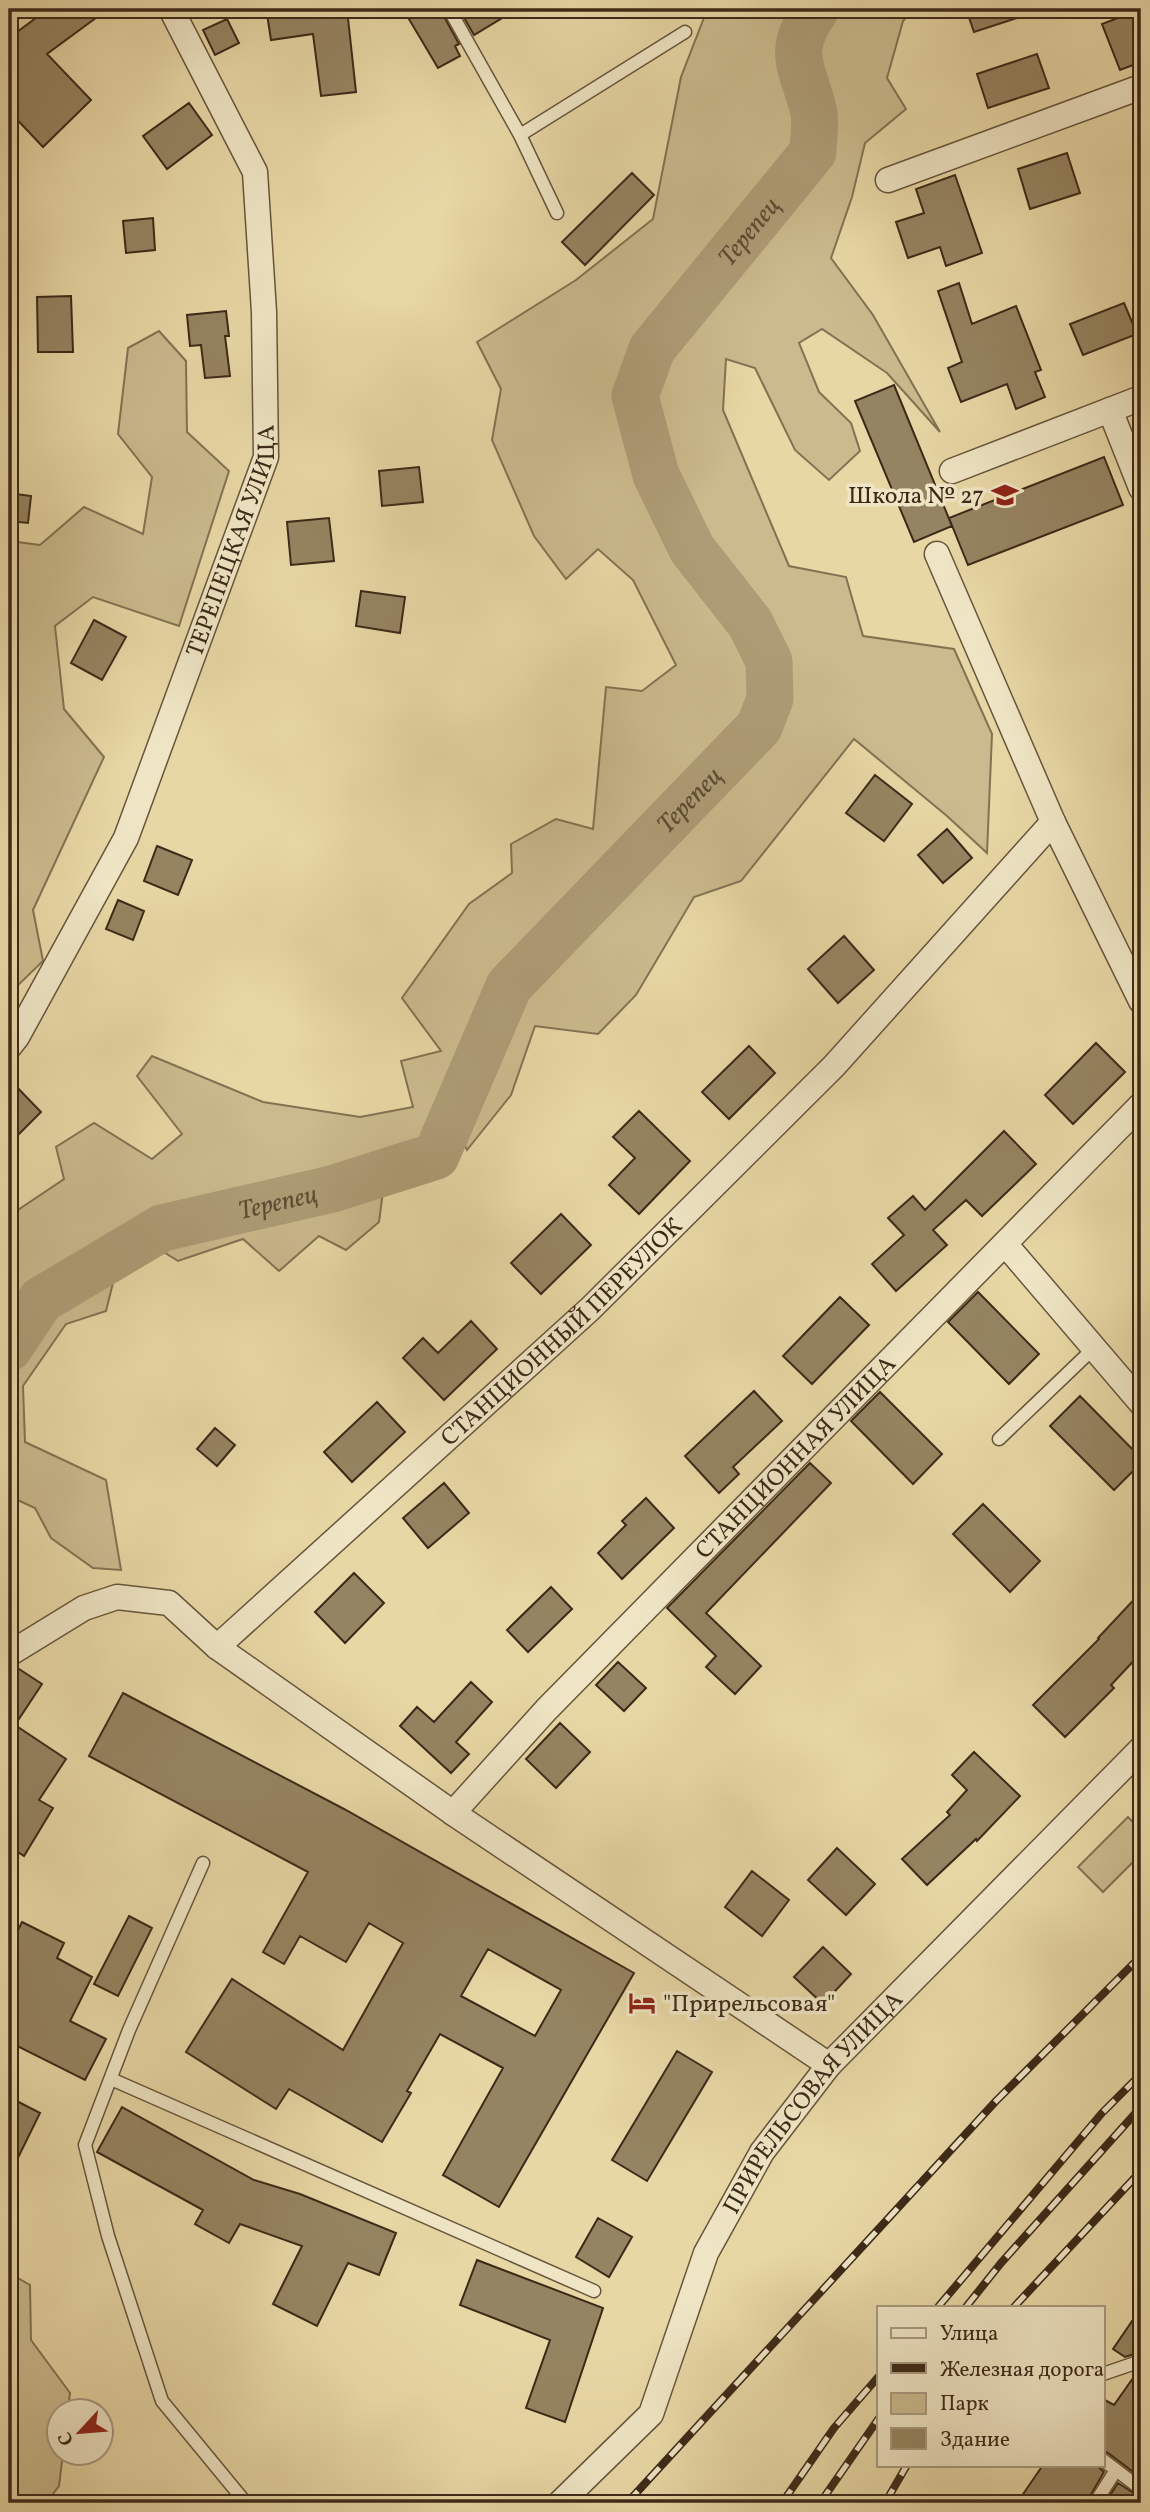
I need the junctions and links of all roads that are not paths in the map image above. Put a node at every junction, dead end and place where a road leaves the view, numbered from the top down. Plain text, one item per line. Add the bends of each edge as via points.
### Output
1 (171, 9) edge
2 (449, 9) edge
3 (685, 32) dead end
4 (1141, 87) edge
5 (520, 135) junction
6 (888, 180) dead end
7 (557, 213) dead end
8 (1141, 398) edge
9 (1110, 410) junction
10 (952, 471) dead end
11 (1141, 488) edge
12 (937, 554) dead end
13 (1054, 822) junction
14 (1141, 1001) edge
15 (9, 1047) edge
16 (1141, 1105) edge
17 (1006, 1245) junction
18 (1094, 1348) junction
19 (1141, 1403) edge
20 (999, 1439) dead end
21 (217, 1647) junction
22 (9, 1654) edge
23 (1141, 1749) edge
24 (453, 1812) junction
25 (203, 1863) dead end
26 (829, 2065) junction
27 (111, 2079) junction
28 (594, 2291) dead end
29 (1141, 2361) edge
30 (1104, 2374) edge
31 (1104, 2461) edge
32 (1116, 2470) junction
33 (1141, 2489) edge
34 (246, 2503) edge
35 (560, 2503) edge
36 (1095, 2503) edge

1 - 15 street, ТЕРЕПЕЦКАЯ УЛИЦА via 255,172 264,312 266,457 126,838
2 - 5 lane
3 - 5 lane
4 - 6 street
5 - 7 lane
8 - 9 street
9 - 10 street
9 - 11 street
12 - 13 street
13 - 14 street
13 - 21 street, СТАНЦИОННЫЙ ПЕРЕУЛОК via 834,1066 590,1309
16 - 17 street, СТАНЦИОННАЯ УЛИЦА
17 - 18 street
17 - 24 street, СТАНЦИОННАЯ УЛИЦА via 546,1710
18 - 19 street
18 - 20 lane
21 - 22 street via 169,1603 117,1597 84,1608
21 - 24 street
23 - 26 street, ПРИРЕЛЬСОВАЯ УЛИЦА
24 - 26 street
25 - 27 lane
26 - 35 street, ПРИРЕЛЬСОВАЯ УЛИЦА via 762,2152 706,2253 651,2414
27 - 28 lane
27 - 34 lane via 85,2146 108,2236 162,2401
29 - 30 lane
31 - 32 lane
32 - 33 lane
32 - 36 lane

